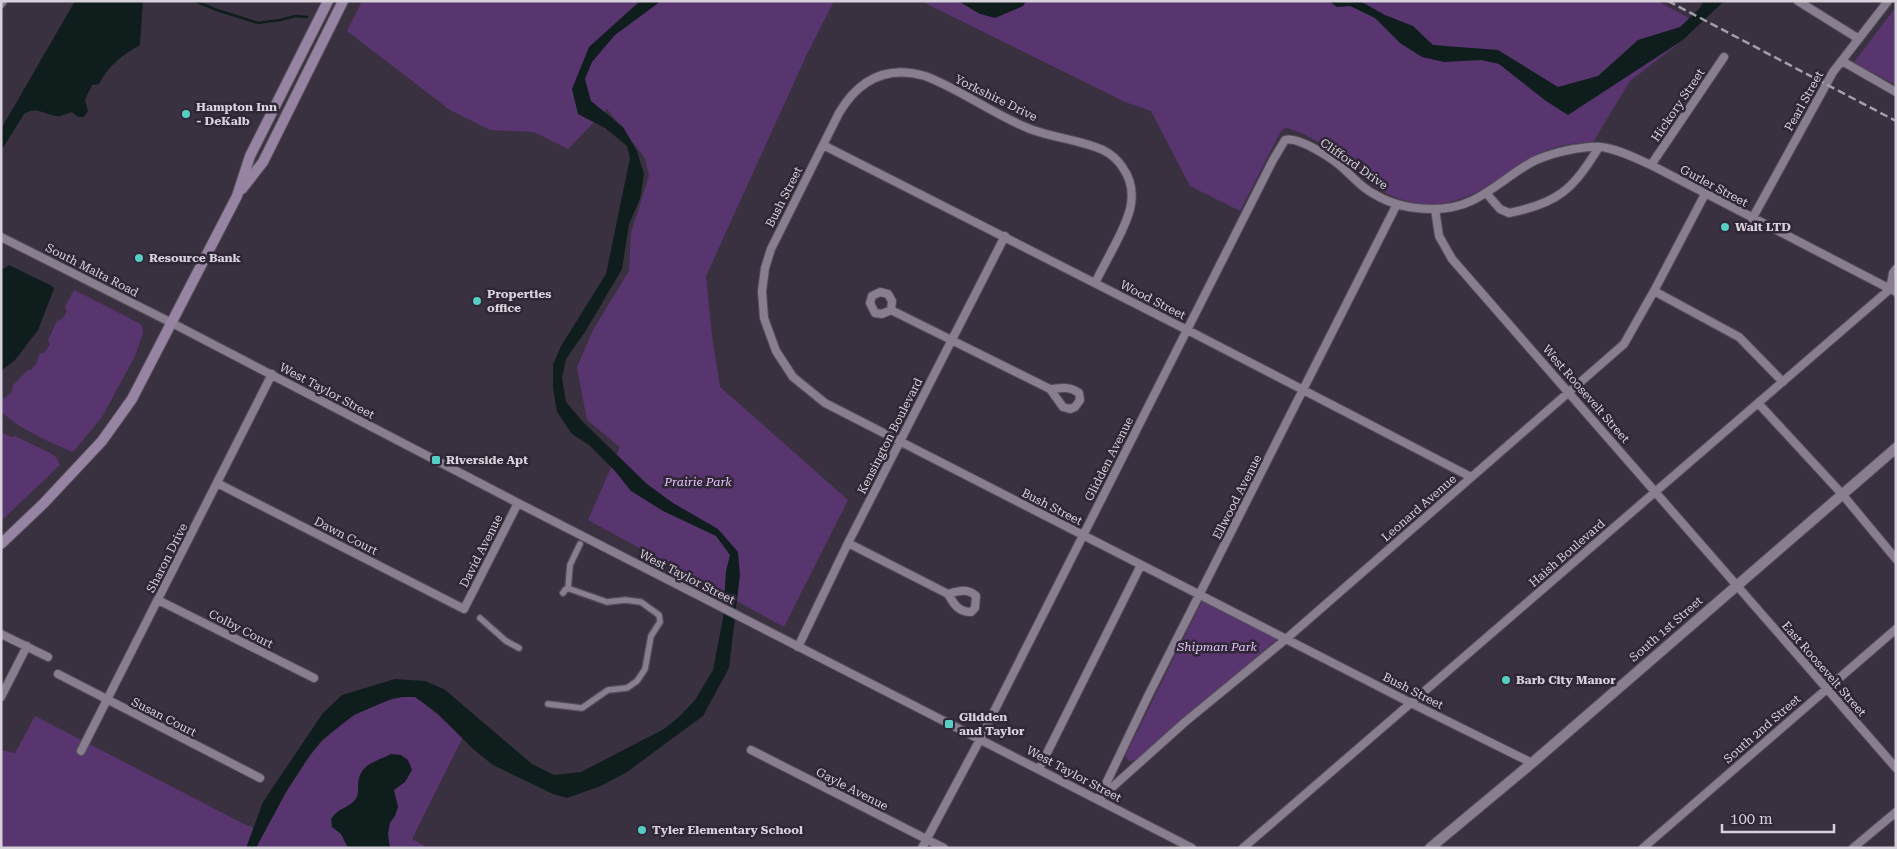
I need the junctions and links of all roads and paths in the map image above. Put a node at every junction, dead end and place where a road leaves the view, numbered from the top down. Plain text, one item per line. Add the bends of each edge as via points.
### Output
1 (328, 1) edge
2 (343, 1) edge
3 (1798, 1) edge
4 (1888, 1) edge
5 (1859, 38) junction
6 (1724, 57) dead end
7 (1842, 61) junction
8 (1896, 92) edge
9 (823, 145) junction
10 (1600, 147) junction
11 (1273, 160) joint
12 (1651, 165) junction
13 (1487, 194) junction
14 (1705, 194) junction
15 (237, 196) junction
16 (1397, 204) junction
17 (1435, 209) junction
18 (1752, 219) junction
19 (1005, 236) junction
20 (1, 237) edge
21 (1896, 269) edge
22 (1095, 283) junction
23 (1893, 291) edge
24 (1654, 292) junction
25 (891, 310) dead end
26 (172, 323) junction
27 (1187, 330) junction
28 (951, 340) junction
29 (272, 374) junction
30 (1782, 382) junction
31 (1050, 389) dead end
32 (1304, 391) junction
33 (1570, 393) junction
34 (1758, 403) junction
35 (900, 442) junction
36 (1896, 448) edge
37 (1471, 477) junction
38 (217, 483) junction
39 (1656, 492) junction
40 (1842, 494) junction
41 (518, 503) junction
42 (1082, 536) junction
43 (848, 543) junction
44 (1, 544) edge
45 (580, 544) dead end
46 (1896, 559) edge
47 (1141, 566) junction
48 (1737, 585) junction
49 (948, 594) dead end
50 (1200, 596) junction
51 (158, 600) junction
52 (464, 609) joint
53 (480, 618) dead end
54 (1896, 629) edge
55 (1, 634) edge
56 (1286, 638) junction
57 (27, 646) junction
58 (798, 647) junction
59 (519, 648) dead end
60 (48, 657) dead end
61 (58, 674) dead end
62 (314, 678) dead end
63 (1826, 689) junction
64 (1, 698) edge
65 (108, 701) junction
66 (1411, 703) junction
67 (548, 704) dead end
68 (980, 738) junction
69 (751, 750) dead end
70 (81, 751) dead end
71 (1532, 763) junction
72 (1896, 768) edge
73 (1040, 769) junction
74 (260, 778) dead end
75 (1098, 800) junction
76 (1896, 812) edge
77 (926, 839) junction
78 (922, 848) edge
79 (944, 848) edge
80 (1192, 848) edge
81 (1243, 848) edge
82 (1430, 848) edge
83 (1643, 848) edge
84 (1853, 848) edge

1 - 15 main road via 250,156
2 - 15 main road via 263,162
3 - 5 street
4 - 5 street, Pearl Street
5 - 7 street, Pearl Street
6 - 12 street, Hickory Street
7 - 8 street
7 - 18 street, Pearl Street via 1822,90
9 - 19 street, Wood Street
9 - 22 street, Yorkshire Drive via 845,104 858,88 877,76 898,72 925,76 1032,130 1104,151 1125,171 1130,184 1131,203
9 - 35 street, Bush Street via 768,255 762,291 765,323 782,361 804,388 825,403
10 - 12 street, Gurler Street
10 - 13 street, Clifford Drive via 1558,152 1538,159
10 - 13 street via 1572,186 1544,203 1509,213 1500,209
11 - 16 street, Clifford Drive via 1285,140 1300,142 1345,169 1366,189
11 - 27 street, Glidden Avenue
12 - 14 street, Gurler Street
13 - 17 street, Clifford Drive via 1468,203
14 - 18 street, Gurler Street
14 - 24 street, Leonard Avenue
15 - 26 main road
16 - 17 street, Clifford Drive
16 - 32 street, Ellwood Avenue
17 - 33 street, West Roosevelt Street via 1439,236 1448,254
18 - 23 street, Gurler Street
19 - 22 street, Wood Street
19 - 28 street, Kensington Boulevard
20 - 26 street, South Malta Road
21 - 23 street
22 - 27 street, Wood Street
23 - 30 street, Haish Boulevard
24 - 30 street via 1739,337
24 - 33 street, Leonard Avenue via 1624,344
25 - 28 street
26 - 29 street, West Taylor Street
26 - 44 main road via 132,399 102,441
27 - 32 street, Wood Street
27 - 42 street, Glidden Avenue
28 - 31 street
28 - 35 street, Kensington Boulevard
29 - 38 street, Sharon Drive
29 - 41 street, West Taylor Street
30 - 34 street, Haish Boulevard
32 - 37 street, Wood Street
32 - 50 street, Ellwood Avenue
33 - 37 street, Leonard Avenue
33 - 39 street, West Roosevelt Street
34 - 39 street, Haish Boulevard
34 - 40 street
35 - 42 street, Bush Street
35 - 43 street, Kensington Boulevard
36 - 40 street, South 1st Street
37 - 56 street, Leonard Avenue
38 - 51 street, Sharon Drive
38 - 52 street, Dawn Court
39 - 48 street, West Roosevelt Street
39 - 66 street, Haish Boulevard
40 - 46 street
40 - 48 street, South 1st Street
41 - 52 street, David Avenue
41 - 58 street, West Taylor Street
42 - 47 street, Bush Street
42 - 68 street, Glidden Avenue
43 - 49 street
43 - 58 street, Kensington Boulevard
45 - 67 street via 570,565 566,591 576,590 606,602 641,602 659,615 660,622 651,636 644,669 637,681 627,688 608,690 582,708
47 - 50 street, Bush Street
47 - 73 street
48 - 63 street, East Roosevelt Street
48 - 71 street, South 1st Street
50 - 56 street, Bush Street
50 - 75 street, Ellwood Avenue
51 - 62 street, Colby Court
51 - 65 street, Sharon Drive
53 - 59 street
54 - 63 street, South 2nd Street
55 - 57 street
56 - 66 street, Bush Street
56 - 75 street, Leonard Avenue
57 - 60 street
57 - 64 street
58 - 68 street, West Taylor Street
61 - 65 street, Susan Court
63 - 72 street, East Roosevelt Street
63 - 83 street, South 2nd Street
65 - 70 street, Sharon Drive
65 - 74 street, Susan Court
66 - 71 street, Bush Street
66 - 81 street, Haish Boulevard
68 - 73 street, West Taylor Street
68 - 77 street, Glidden Avenue
69 - 77 street, Gayle Avenue
71 - 82 street, South 1st Street
73 - 75 street, West Taylor Street
75 - 80 street, West Taylor Street
76 - 84 street
77 - 78 street, Glidden Avenue
77 - 79 street, Gayle Avenue

